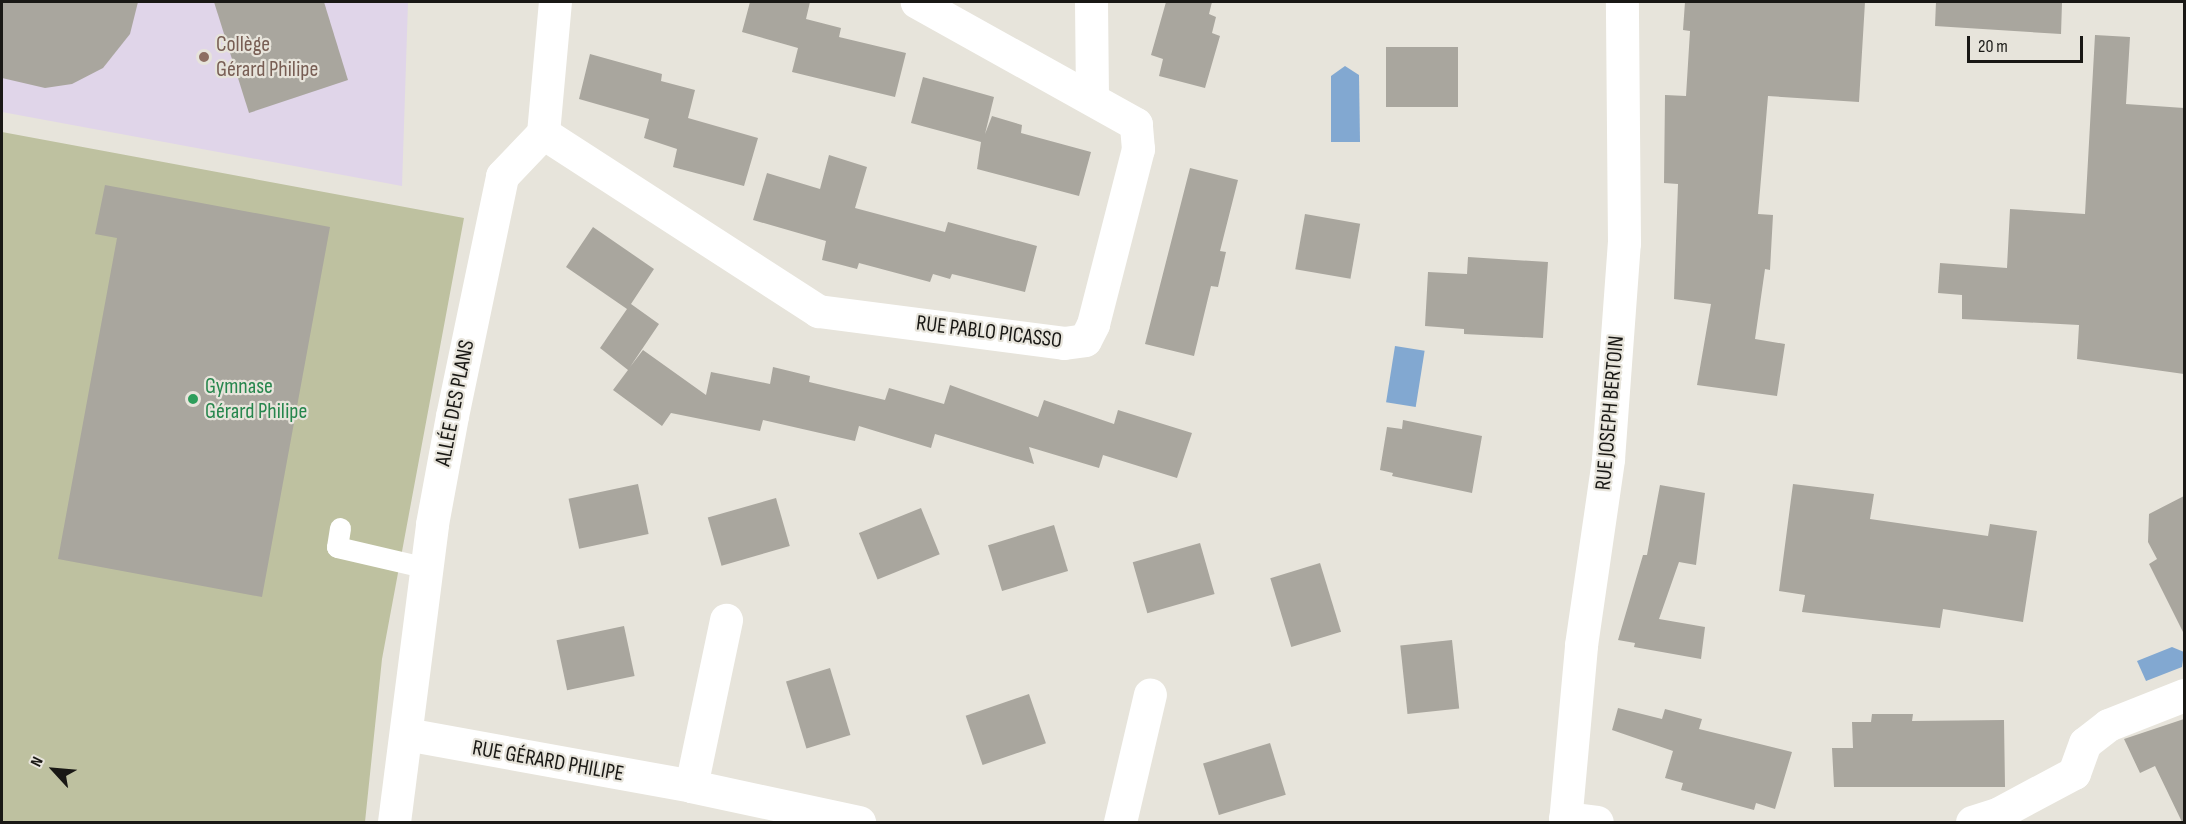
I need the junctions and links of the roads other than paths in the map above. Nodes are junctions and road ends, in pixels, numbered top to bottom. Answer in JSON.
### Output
{"nodes":[{"id":1,"x":555,"y":2,"type":"edge"},
{"id":2,"x":917,"y":2,"type":"edge"},
{"id":3,"x":1091,"y":2,"type":"edge"},
{"id":4,"x":1622,"y":2,"type":"edge"},
{"id":5,"x":1092,"y":96,"type":"junction"},
{"id":6,"x":543,"y":134,"type":"junction"},
{"id":7,"x":340,"y":528,"type":"dead end"},
{"id":8,"x":427,"y":568,"type":"junction"},
{"id":9,"x":726,"y":620,"type":"dead end"},
{"id":10,"x":1150,"y":694,"type":"dead end"},
{"id":11,"x":2184,"y":695,"type":"edge"},
{"id":12,"x":406,"y":734,"type":"junction"},
{"id":13,"x":691,"y":786,"type":"junction"},
{"id":14,"x":1576,"y":821,"type":"edge"},
{"id":15,"x":394,"y":822,"type":"edge"},
{"id":16,"x":859,"y":822,"type":"edge"},
{"id":17,"x":1120,"y":822,"type":"edge"},
{"id":18,"x":1972,"y":822,"type":"edge"}],
"edges":[{"from":1,"to":6,"type":"street"},
{"from":2,"to":5,"type":"street","name":"RUE PABLO PICASSO"},
{"from":3,"to":5,"type":"street"},
{"from":4,"to":14,"type":"street","name":"RUE JOSEPH BERTOIN"},
{"from":5,"to":6,"type":"street","name":"RUE PABLO PICASSO"},
{"from":6,"to":8,"type":"street","name":"ALLÉE DES PLANS"},
{"from":7,"to":8,"type":"lane"},
{"from":8,"to":12,"type":"street","name":"ALLÉE DES PLANS"},
{"from":9,"to":13,"type":"street"},
{"from":10,"to":17,"type":"street"},
{"from":11,"to":18,"type":"street"},
{"from":12,"to":13,"type":"street","name":"RUE GÉRARD PHILIPE"},
{"from":12,"to":15,"type":"street","name":"ALLÉE DES PLANS"},
{"from":13,"to":16,"type":"street","name":"RUE GÉRARD PHILIPE"}]}
